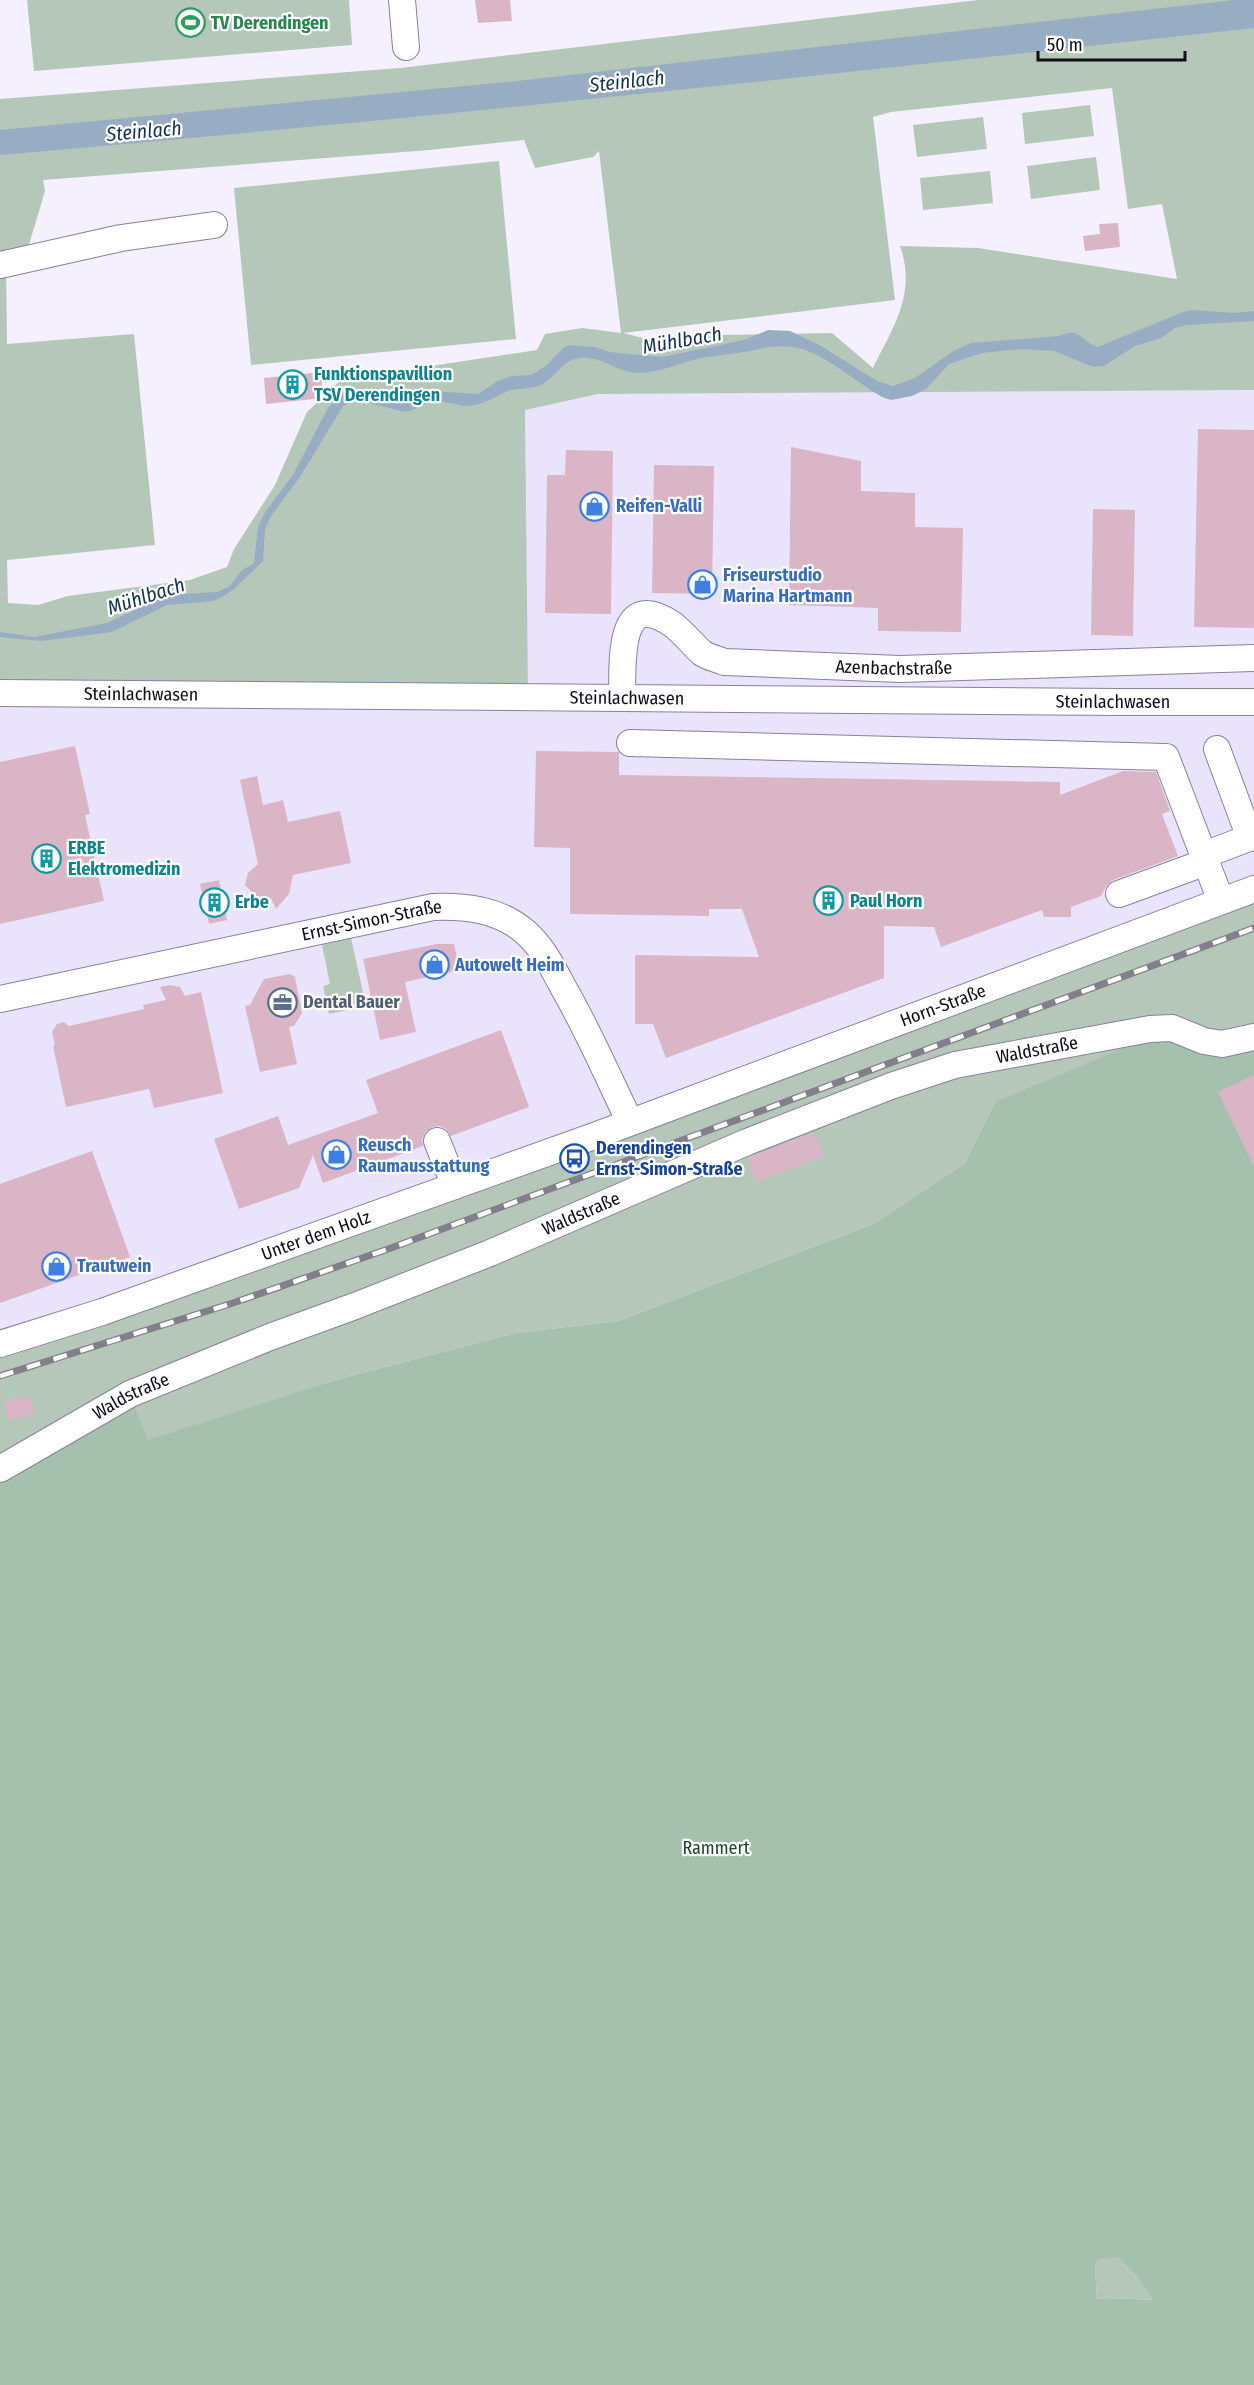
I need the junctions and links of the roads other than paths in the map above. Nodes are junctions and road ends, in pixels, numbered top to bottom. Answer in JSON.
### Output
{"nodes":[{"id":1,"x":402,"y":0,"type":"edge"},
{"id":2,"x":406,"y":47,"type":"dead end"},
{"id":3,"x":214,"y":225,"type":"dead end"},
{"id":4,"x":0,"y":265,"type":"edge"},
{"id":5,"x":1254,"y":658,"type":"edge"},
{"id":6,"x":0,"y":693,"type":"edge"},
{"id":7,"x":622,"y":698,"type":"junction"},
{"id":8,"x":1254,"y":702,"type":"edge"},
{"id":9,"x":630,"y":742,"type":"dead end"},
{"id":10,"x":1217,"y":749,"type":"dead end"},
{"id":11,"x":1252,"y":837,"type":"edge"},
{"id":12,"x":1205,"y":858,"type":"junction"},
{"id":13,"x":1254,"y":889,"type":"edge"},
{"id":14,"x":1119,"y":894,"type":"dead end"},
{"id":15,"x":1221,"y":901,"type":"junction"},
{"id":16,"x":0,"y":999,"type":"edge"},
{"id":17,"x":1254,"y":1037,"type":"edge"},
{"id":18,"x":630,"y":1122,"type":"junction"},
{"id":19,"x":437,"y":1141,"type":"dead end"},
{"id":20,"x":455,"y":1186,"type":"junction"},
{"id":21,"x":0,"y":1344,"type":"edge"},
{"id":22,"x":0,"y":1469,"type":"edge"}],
"edges":[{"from":1,"to":2,"type":"street"},
{"from":3,"to":4,"type":"street"},
{"from":5,"to":7,"type":"street","name":"Azenbachstraße"},
{"from":6,"to":7,"type":"street","name":"Steinlachwasen"},
{"from":7,"to":8,"type":"street","name":"Steinlachwasen"},
{"from":9,"to":12,"type":"street"},
{"from":10,"to":11,"type":"street"},
{"from":11,"to":12,"type":"street"},
{"from":12,"to":14,"type":"street"},
{"from":12,"to":15,"type":"street"},
{"from":13,"to":15,"type":"street","name":"Horn-Straße"},
{"from":15,"to":18,"type":"street","name":"Horn-Straße"},
{"from":16,"to":18,"type":"street","name":"Ernst-Simon-Straße"},
{"from":17,"to":22,"type":"street","name":"Waldstraße"},
{"from":18,"to":20,"type":"street","name":"Unter dem Holz"},
{"from":19,"to":20,"type":"street"},
{"from":20,"to":21,"type":"street","name":"Unter dem Holz"}]}
